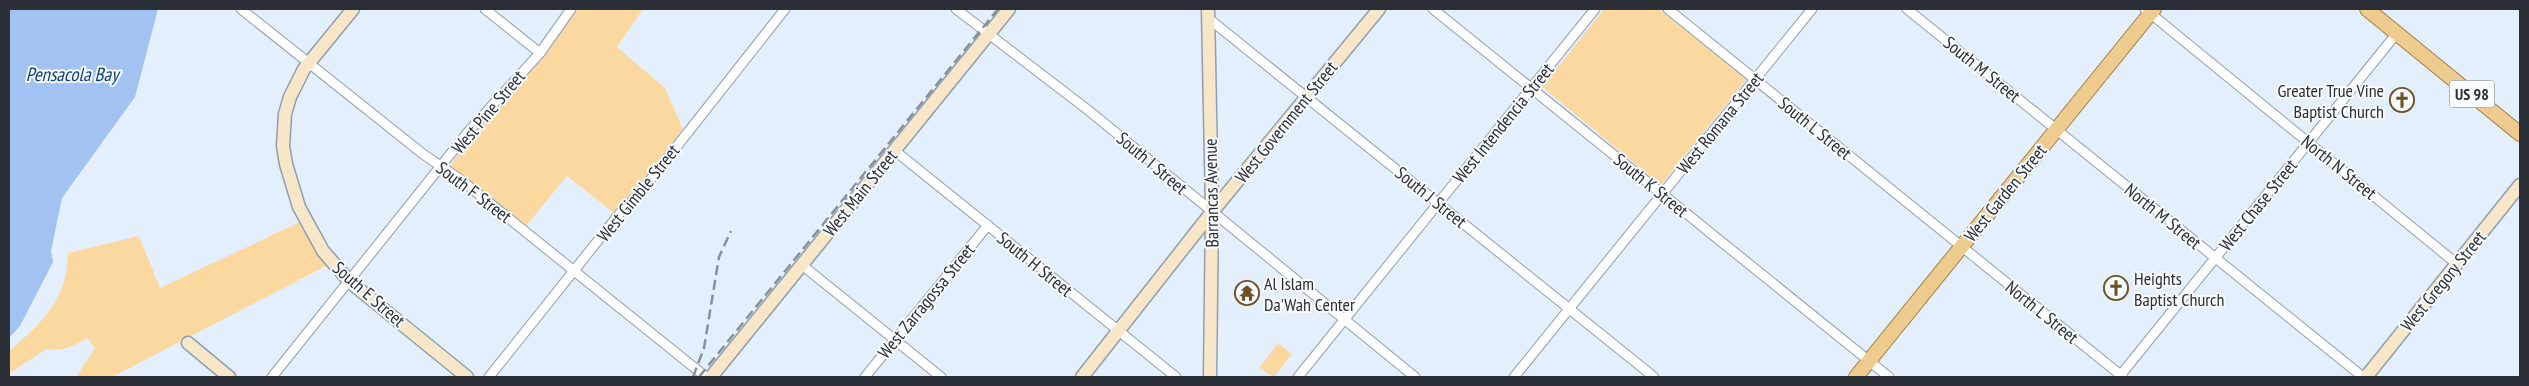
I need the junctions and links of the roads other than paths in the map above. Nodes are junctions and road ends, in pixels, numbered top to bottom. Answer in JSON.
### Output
{"nodes":[{"id":1,"x":241,"y":9,"type":"edge"},
{"id":2,"x":353,"y":9,"type":"edge"},
{"id":3,"x":485,"y":9,"type":"edge"},
{"id":4,"x":571,"y":9,"type":"edge"},
{"id":5,"x":785,"y":9,"type":"edge"},
{"id":6,"x":956,"y":9,"type":"edge"},
{"id":7,"x":1009,"y":9,"type":"edge"},
{"id":8,"x":1379,"y":9,"type":"edge"},
{"id":9,"x":1433,"y":9,"type":"edge"},
{"id":10,"x":1595,"y":9,"type":"edge"},
{"id":11,"x":1668,"y":9,"type":"edge"},
{"id":12,"x":1812,"y":9,"type":"edge"},
{"id":13,"x":1907,"y":9,"type":"edge"},
{"id":14,"x":2150,"y":10,"type":"edge"},
{"id":15,"x":2371,"y":10,"type":"edge"},
{"id":16,"x":1208,"y":13,"type":"edge"},
{"id":17,"x":989,"y":33,"type":"junction"},
{"id":18,"x":2397,"y":33,"type":"junction"},
{"id":19,"x":540,"y":53,"type":"junction"},
{"id":20,"x":309,"y":62,"type":"junction"},
{"id":21,"x":1755,"y":79,"type":"junction"},
{"id":22,"x":1531,"y":88,"type":"junction"},
{"id":23,"x":1308,"y":97,"type":"junction"},
{"id":24,"x":2057,"y":130,"type":"junction"},
{"id":25,"x":2520,"y":134,"type":"edge"},
{"id":26,"x":2309,"y":142,"type":"junction"},
{"id":27,"x":894,"y":150,"type":"junction"},
{"id":28,"x":442,"y":166,"type":"junction"},
{"id":29,"x":2520,"y":185,"type":"edge"},
{"id":30,"x":1663,"y":194,"type":"junction"},
{"id":31,"x":1438,"y":203,"type":"junction"},
{"id":32,"x":1212,"y":212,"type":"junction"},
{"id":33,"x":988,"y":225,"type":"junction"},
{"id":34,"x":1962,"y":247,"type":"junction"},
{"id":35,"x":2215,"y":258,"type":"junction"},
{"id":36,"x":2457,"y":264,"type":"junction"},
{"id":37,"x":802,"y":265,"type":"junction"},
{"id":38,"x":575,"y":271,"type":"junction"},
{"id":39,"x":350,"y":282,"type":"junction"},
{"id":40,"x":1569,"y":309,"type":"junction"},
{"id":41,"x":1344,"y":320,"type":"junction"},
{"id":42,"x":1119,"y":331,"type":"junction"},
{"id":43,"x":895,"y":340,"type":"junction"},
{"id":44,"x":188,"y":343,"type":"dead end"},
{"id":45,"x":1869,"y":361,"type":"junction"},
{"id":46,"x":229,"y":377,"type":"edge"},
{"id":47,"x":272,"y":377,"type":"edge"},
{"id":48,"x":467,"y":377,"type":"edge"},
{"id":49,"x":489,"y":377,"type":"edge"},
{"id":50,"x":706,"y":377,"type":"edge"},
{"id":51,"x":711,"y":377,"type":"edge"},
{"id":52,"x":865,"y":377,"type":"edge"},
{"id":53,"x":941,"y":377,"type":"edge"},
{"id":54,"x":1082,"y":377,"type":"edge"},
{"id":55,"x":1176,"y":377,"type":"edge"},
{"id":56,"x":1210,"y":377,"type":"edge"},
{"id":57,"x":1298,"y":377,"type":"edge"},
{"id":58,"x":1416,"y":377,"type":"edge"},
{"id":59,"x":1514,"y":377,"type":"edge"},
{"id":60,"x":1654,"y":377,"type":"edge"},
{"id":61,"x":1856,"y":377,"type":"edge"},
{"id":62,"x":1889,"y":377,"type":"edge"},
{"id":63,"x":2121,"y":377,"type":"edge"},
{"id":64,"x":2364,"y":377,"type":"edge"}],
"edges":[{"from":1,"to":20,"type":"street","name":"South F Street"},
{"from":2,"to":20,"type":"street","name":"South E Street"},
{"from":3,"to":19,"type":"street"},
{"from":4,"to":19,"type":"street","name":"West Pine Street"},
{"from":5,"to":38,"type":"street","name":"West Gimble Street"},
{"from":6,"to":17,"type":"street","name":"South I Street"},
{"from":7,"to":17,"type":"street","name":"West Main Street"},
{"from":8,"to":23,"type":"street","name":"West Government Street"},
{"from":9,"to":22,"type":"street","name":"South K Street"},
{"from":10,"to":22,"type":"street","name":"West Intendencia Street"},
{"from":11,"to":21,"type":"street","name":"South L Street"},
{"from":12,"to":21,"type":"street","name":"West Romana Street"},
{"from":13,"to":24,"type":"street","name":"South M Street"},
{"from":14,"to":24,"type":"main road","name":"West Garden Street"},
{"from":14,"to":26,"type":"street","name":"North N Street"},
{"from":15,"to":18,"type":"main road","number":"US 98"},
{"from":16,"to":23,"type":"street","name":"South J Street"},
{"from":16,"to":32,"type":"street","name":"Barrancas Avenue"},
{"from":17,"to":27,"type":"street","name":"West Main Street"},
{"from":17,"to":32,"type":"street","name":"South I Street"},
{"from":18,"to":25,"type":"main road","number":"US 98"},
{"from":18,"to":26,"type":"street","name":"West Chase Street"},
{"from":19,"to":28,"type":"street","name":"West Pine Street"},
{"from":20,"to":28,"type":"street","name":"South F Street"},
{"from":20,"to":39,"type":"street","name":"South E Street"},
{"from":21,"to":30,"type":"street","name":"West Romana Street"},
{"from":21,"to":34,"type":"street","name":"South L Street"},
{"from":22,"to":30,"type":"street","name":"South K Street"},
{"from":22,"to":31,"type":"street","name":"West Intendencia Street"},
{"from":23,"to":31,"type":"street","name":"South J Street"},
{"from":23,"to":32,"type":"street","name":"West Government Street"},
{"from":24,"to":34,"type":"main road","name":"West Garden Street"},
{"from":24,"to":35,"type":"street","name":"North M Street"},
{"from":26,"to":35,"type":"street","name":"West Chase Street"},
{"from":26,"to":36,"type":"street","name":"North N Street"},
{"from":27,"to":33,"type":"street","name":"South H Street"},
{"from":27,"to":37,"type":"street","name":"West Main Street"},
{"from":28,"to":38,"type":"street","name":"South F Street"},
{"from":28,"to":39,"type":"street","name":"West Pine Street"},
{"from":29,"to":36,"type":"street","name":"West Gregory Street"},
{"from":30,"to":40,"type":"street","name":"West Romana Street"},
{"from":30,"to":45,"type":"street","name":"South K Street"},
{"from":31,"to":40,"type":"street","name":"South J Street"},
{"from":31,"to":41,"type":"street","name":"West Intendencia Street"},
{"from":32,"to":41,"type":"street","name":"South I Street"},
{"from":32,"to":42,"type":"street","name":"West Government Street"},
{"from":32,"to":56,"type":"street","name":"Barrancas Avenue"},
{"from":33,"to":42,"type":"street","name":"South H Street"},
{"from":33,"to":43,"type":"street","name":"West Zarragossa Street"},
{"from":34,"to":45,"type":"main road","name":"West Garden Street"},
{"from":34,"to":63,"type":"street","name":"North L Street"},
{"from":35,"to":63,"type":"street","name":"West Chase Street"},
{"from":35,"to":64,"type":"street","name":"North M Street"},
{"from":36,"to":64,"type":"street","name":"West Gregory Street"},
{"from":37,"to":43,"type":"street"},
{"from":37,"to":51,"type":"street","name":"West Main Street"},
{"from":38,"to":49,"type":"street","name":"West Gimble Street"},
{"from":38,"to":50,"type":"street","name":"South F Street"},
{"from":39,"to":47,"type":"street","name":"West Pine Street"},
{"from":39,"to":48,"type":"street","name":"South E Street"},
{"from":40,"to":59,"type":"street","name":"West Romana Street"},
{"from":40,"to":60,"type":"street","name":"South J Street"},
{"from":41,"to":57,"type":"street","name":"West Intendencia Street"},
{"from":41,"to":58,"type":"street","name":"South I Street"},
{"from":42,"to":54,"type":"street","name":"West Government Street"},
{"from":42,"to":55,"type":"street","name":"South H Street"},
{"from":43,"to":52,"type":"street","name":"West Zarragossa Street"},
{"from":43,"to":53,"type":"street"},
{"from":44,"to":46,"type":"street"},
{"from":45,"to":61,"type":"main road","name":"West Garden Street"},
{"from":45,"to":62,"type":"street","name":"South K Street"}]}
